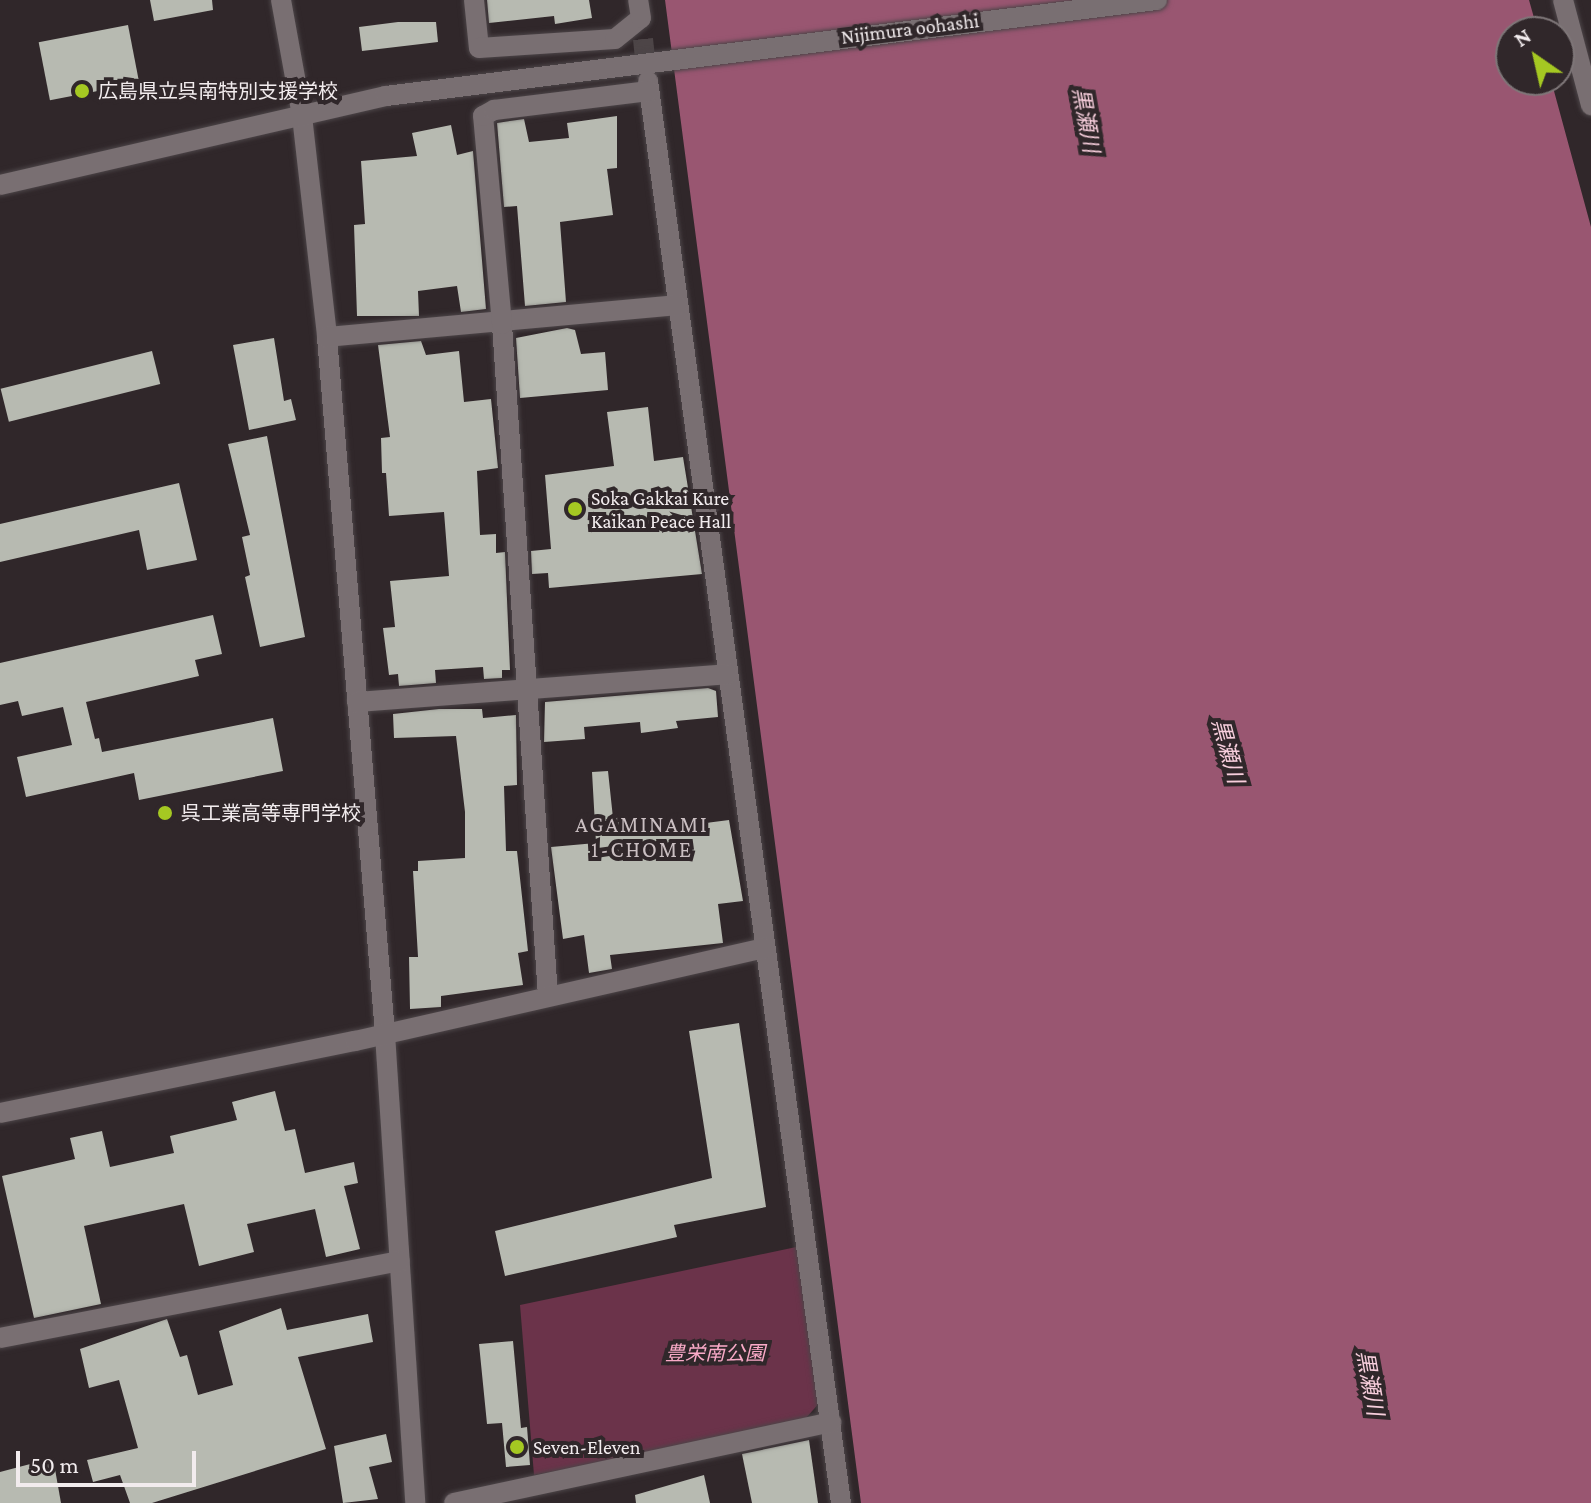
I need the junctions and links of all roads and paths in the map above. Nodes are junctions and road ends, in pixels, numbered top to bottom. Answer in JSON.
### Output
{"nodes":[{"id":1,"x":281,"y":0,"type":"edge"},
{"id":2,"x":474,"y":0,"type":"edge"},
{"id":3,"x":1157,"y":0,"type":"edge"},
{"id":4,"x":1563,"y":0,"type":"edge"},
{"id":5,"x":641,"y":19,"type":"edge"},
{"id":6,"x":1591,"y":105,"type":"edge"},
{"id":7,"x":302,"y":116,"type":"junction"},
{"id":8,"x":0,"y":185,"type":"edge"},
{"id":9,"x":677,"y":305,"type":"junction"},
{"id":10,"x":502,"y":324,"type":"junction"},
{"id":11,"x":327,"y":337,"type":"junction"},
{"id":12,"x":727,"y":674,"type":"junction"},
{"id":13,"x":528,"y":689,"type":"junction"},
{"id":14,"x":357,"y":702,"type":"junction"},
{"id":15,"x":765,"y":948,"type":"junction"},
{"id":16,"x":548,"y":996,"type":"junction"},
{"id":17,"x":385,"y":1034,"type":"junction"},
{"id":18,"x":0,"y":1113,"type":"edge"},
{"id":19,"x":400,"y":1261,"type":"junction"},
{"id":20,"x":0,"y":1338,"type":"edge"},
{"id":21,"x":831,"y":1422,"type":"junction"},
{"id":22,"x":415,"y":1503,"type":"edge"},
{"id":23,"x":454,"y":1503,"type":"edge"},
{"id":24,"x":841,"y":1503,"type":"edge"}],
"edges":[{"from":1,"to":7,"type":"street"},
{"from":2,"to":5,"type":"street"},
{"from":3,"to":7,"type":"street","name":"Nijimura oohashi"},
{"from":4,"to":6,"type":"street"},
{"from":7,"to":8,"type":"street","name":"Nijimura oohashi"},
{"from":7,"to":11,"type":"street"},
{"from":9,"to":10,"type":"street"},
{"from":9,"to":10,"type":"street"},
{"from":9,"to":12,"type":"street"},
{"from":10,"to":11,"type":"street"},
{"from":10,"to":13,"type":"street"},
{"from":11,"to":14,"type":"street"},
{"from":12,"to":13,"type":"street"},
{"from":12,"to":15,"type":"street"},
{"from":13,"to":14,"type":"street"},
{"from":13,"to":16,"type":"street"},
{"from":14,"to":17,"type":"street"},
{"from":15,"to":16,"type":"street"},
{"from":15,"to":21,"type":"street"},
{"from":16,"to":17,"type":"street"},
{"from":17,"to":18,"type":"street"},
{"from":17,"to":19,"type":"street"},
{"from":19,"to":20,"type":"street"},
{"from":19,"to":22,"type":"street"},
{"from":21,"to":23,"type":"street"},
{"from":21,"to":24,"type":"street"}]}
